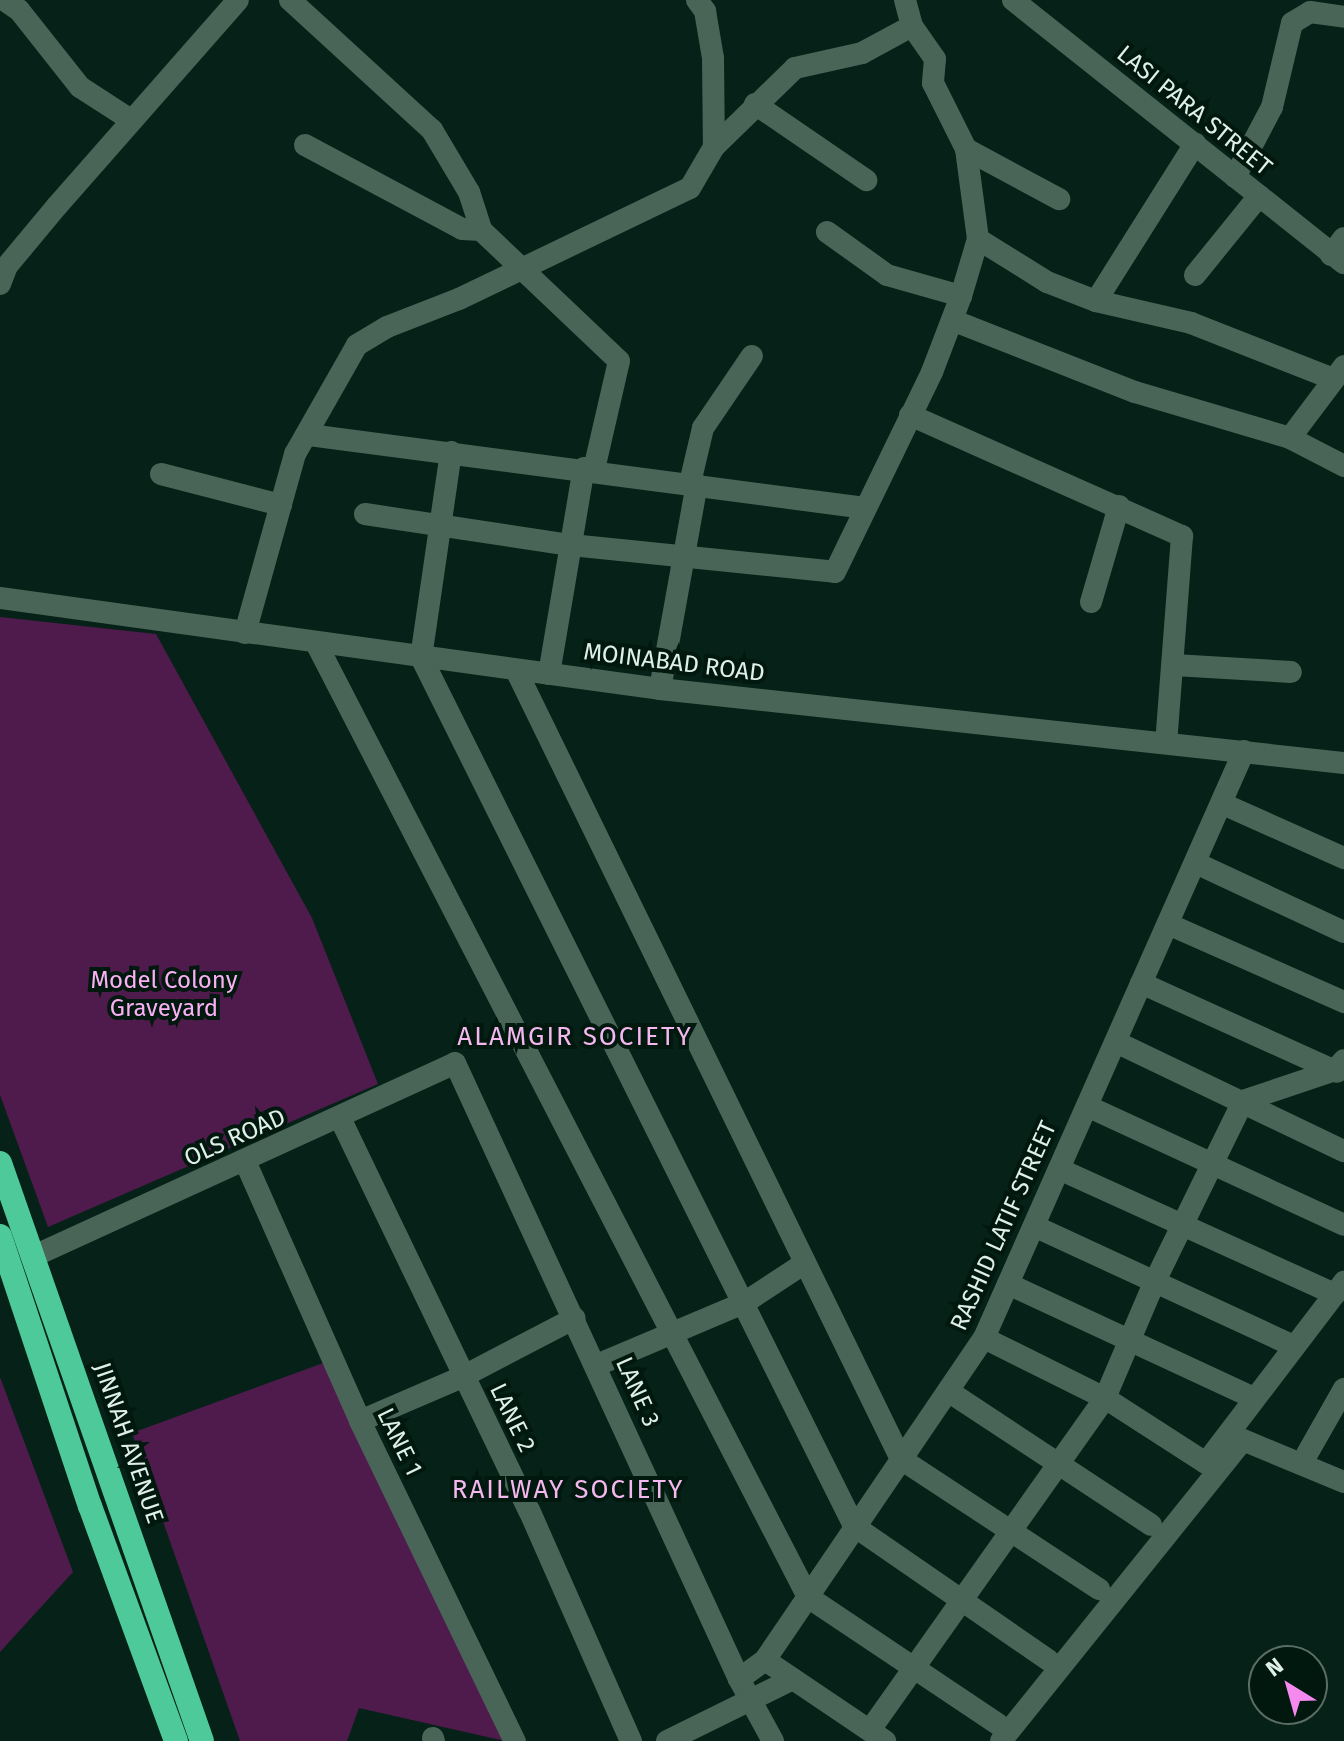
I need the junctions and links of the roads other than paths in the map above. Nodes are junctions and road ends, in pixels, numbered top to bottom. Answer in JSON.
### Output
{"nodes":[{"id":1,"x":4,"y":0,"type":"edge"},
{"id":2,"x":238,"y":0,"type":"edge"},
{"id":3,"x":290,"y":0,"type":"edge"},
{"id":4,"x":697,"y":0,"type":"edge"},
{"id":5,"x":905,"y":0,"type":"edge"},
{"id":6,"x":1016,"y":1,"type":"edge"},
{"id":7,"x":1344,"y":17,"type":"edge"},
{"id":8,"x":912,"y":26,"type":"junction"},
{"id":9,"x":755,"y":104,"type":"junction"},
{"id":10,"x":131,"y":120,"type":"junction"},
{"id":11,"x":1195,"y":144,"type":"junction"},
{"id":12,"x":305,"y":145,"type":"dead end"},
{"id":13,"x":714,"y":147,"type":"junction"},
{"id":14,"x":966,"y":149,"type":"junction"},
{"id":15,"x":1235,"y":177,"type":"junction"},
{"id":16,"x":866,"y":180,"type":"dead end"},
{"id":17,"x":1259,"y":196,"type":"junction"},
{"id":18,"x":1059,"y":199,"type":"dead end"},
{"id":19,"x":481,"y":230,"type":"junction"},
{"id":20,"x":827,"y":232,"type":"dead end"},
{"id":21,"x":978,"y":239,"type":"junction"},
{"id":22,"x":1340,"y":252,"type":"edge"},
{"id":23,"x":524,"y":265,"type":"junction"},
{"id":24,"x":1195,"y":275,"type":"dead end"},
{"id":25,"x":0,"y":284,"type":"edge"},
{"id":26,"x":961,"y":296,"type":"junction"},
{"id":27,"x":1096,"y":301,"type":"junction"},
{"id":28,"x":952,"y":320,"type":"junction"},
{"id":29,"x":752,"y":356,"type":"dead end"},
{"id":30,"x":1338,"y":372,"type":"edge"},
{"id":31,"x":910,"y":415,"type":"junction"},
{"id":32,"x":309,"y":435,"type":"junction"},
{"id":33,"x":1290,"y":438,"type":"junction"},
{"id":34,"x":451,"y":452,"type":"junction"},
{"id":35,"x":1344,"y":466,"type":"edge"},
{"id":36,"x":589,"y":469,"type":"junction"},
{"id":37,"x":161,"y":474,"type":"dead end"},
{"id":38,"x":693,"y":484,"type":"junction"},
{"id":39,"x":281,"y":505,"type":"junction"},
{"id":40,"x":1119,"y":506,"type":"junction"},
{"id":41,"x":865,"y":508,"type":"junction"},
{"id":42,"x":365,"y":514,"type":"dead end"},
{"id":43,"x":440,"y":525,"type":"junction"},
{"id":44,"x":571,"y":545,"type":"junction"},
{"id":45,"x":685,"y":557,"type":"junction"},
{"id":46,"x":0,"y":598,"type":"edge"},
{"id":47,"x":1091,"y":602,"type":"dead end"},
{"id":48,"x":245,"y":633,"type":"junction"},
{"id":49,"x":316,"y":643,"type":"junction"},
{"id":50,"x":421,"y":657,"type":"junction"},
{"id":51,"x":1174,"y":665,"type":"junction"},
{"id":52,"x":516,"y":670,"type":"junction"},
{"id":53,"x":1291,"y":672,"type":"dead end"},
{"id":54,"x":549,"y":674,"type":"junction"},
{"id":55,"x":660,"y":689,"type":"junction"},
{"id":56,"x":1166,"y":742,"type":"junction"},
{"id":57,"x":1244,"y":751,"type":"junction"},
{"id":58,"x":1344,"y":763,"type":"edge"},
{"id":59,"x":1223,"y":804,"type":"junction"},
{"id":60,"x":1344,"y":858,"type":"edge"},
{"id":61,"x":1198,"y":864,"type":"junction"},
{"id":62,"x":1168,"y":924,"type":"junction"},
{"id":63,"x":1344,"y":932,"type":"edge"},
{"id":64,"x":1141,"y":983,"type":"junction"},
{"id":65,"x":1344,"y":1002,"type":"edge"},
{"id":66,"x":1116,"y":1042,"type":"junction"},
{"id":67,"x":455,"y":1063,"type":"joint"},
{"id":68,"x":1341,"y":1069,"type":"edge"},
{"id":69,"x":1243,"y":1101,"type":"junction"},
{"id":70,"x":1087,"y":1106,"type":"junction"},
{"id":71,"x":341,"y":1120,"type":"junction"},
{"id":72,"x":1344,"y":1151,"type":"edge"},
{"id":73,"x":245,"y":1161,"type":"junction"},
{"id":74,"x":1213,"y":1161,"type":"junction"},
{"id":75,"x":0,"y":1163,"type":"edge"},
{"id":76,"x":1059,"y":1169,"type":"junction"},
{"id":77,"x":1183,"y":1223,"type":"junction"},
{"id":78,"x":1344,"y":1225,"type":"edge"},
{"id":79,"x":1034,"y":1226,"type":"junction"},
{"id":80,"x":0,"y":1236,"type":"edge"},
{"id":81,"x":34,"y":1256,"type":"junction"},
{"id":82,"x":805,"y":1263,"type":"junction"},
{"id":83,"x":6,"y":1264,"type":"edge"},
{"id":84,"x":1155,"y":1281,"type":"junction"},
{"id":85,"x":1008,"y":1284,"type":"junction"},
{"id":86,"x":1340,"y":1288,"type":"edge"},
{"id":87,"x":744,"y":1303,"type":"junction"},
{"id":88,"x":575,"y":1318,"type":"junction"},
{"id":89,"x":670,"y":1334,"type":"junction"},
{"id":90,"x":984,"y":1338,"type":"junction"},
{"id":91,"x":1129,"y":1343,"type":"junction"},
{"id":92,"x":1294,"y":1346,"type":"junction"},
{"id":93,"x":597,"y":1365,"type":"junction"},
{"id":94,"x":462,"y":1377,"type":"junction"},
{"id":95,"x":1344,"y":1389,"type":"edge"},
{"id":96,"x":948,"y":1391,"type":"junction"},
{"id":97,"x":1105,"y":1398,"type":"junction"},
{"id":98,"x":1254,"y":1398,"type":"junction"},
{"id":99,"x":360,"y":1421,"type":"junction"},
{"id":100,"x":1238,"y":1427,"type":"junction"},
{"id":101,"x":1307,"y":1454,"type":"junction"},
{"id":102,"x":901,"y":1459,"type":"junction"},
{"id":103,"x":1056,"y":1466,"type":"junction"},
{"id":104,"x":1344,"y":1469,"type":"edge"},
{"id":105,"x":1344,"y":1482,"type":"edge"},
{"id":106,"x":1151,"y":1525,"type":"dead end"},
{"id":107,"x":854,"y":1526,"type":"junction"},
{"id":108,"x":1008,"y":1533,"type":"junction"},
{"id":109,"x":1099,"y":1589,"type":"dead end"},
{"id":110,"x":808,"y":1597,"type":"junction"},
{"id":111,"x":962,"y":1597,"type":"junction"},
{"id":112,"x":765,"y":1660,"type":"junction"},
{"id":113,"x":1048,"y":1660,"type":"dead end"},
{"id":114,"x":914,"y":1667,"type":"junction"},
{"id":115,"x":739,"y":1679,"type":"junction"},
{"id":116,"x":793,"y":1679,"type":"junction"},
{"id":117,"x":754,"y":1701,"type":"junction"},
{"id":118,"x":999,"y":1733,"type":"edge"},
{"id":119,"x":878,"y":1736,"type":"edge"},
{"id":120,"x":171,"y":1739,"type":"edge"},
{"id":121,"x":202,"y":1741,"type":"edge"},
{"id":122,"x":515,"y":1741,"type":"edge"},
{"id":123,"x":631,"y":1741,"type":"edge"},
{"id":124,"x":667,"y":1741,"type":"edge"},
{"id":125,"x":773,"y":1741,"type":"edge"}],
"edges":[{"from":1,"to":10,"type":"street"},
{"from":2,"to":10,"type":"street"},
{"from":3,"to":19,"type":"street"},
{"from":4,"to":13,"type":"street"},
{"from":5,"to":8,"type":"street"},
{"from":6,"to":11,"type":"street","name":"LASI PARA STREET"},
{"from":7,"to":15,"type":"street"},
{"from":8,"to":9,"type":"street"},
{"from":8,"to":14,"type":"street"},
{"from":9,"to":13,"type":"street"},
{"from":9,"to":16,"type":"street"},
{"from":10,"to":25,"type":"street"},
{"from":11,"to":15,"type":"street","name":"LASI PARA STREET"},
{"from":11,"to":27,"type":"street"},
{"from":12,"to":19,"type":"street"},
{"from":13,"to":23,"type":"street"},
{"from":14,"to":18,"type":"street"},
{"from":14,"to":21,"type":"street"},
{"from":15,"to":17,"type":"street","name":"LASI PARA STREET"},
{"from":17,"to":22,"type":"street","name":"LASI PARA STREET"},
{"from":17,"to":24,"type":"street"},
{"from":19,"to":23,"type":"street"},
{"from":20,"to":26,"type":"street"},
{"from":21,"to":26,"type":"street"},
{"from":21,"to":27,"type":"street"},
{"from":23,"to":32,"type":"street"},
{"from":23,"to":36,"type":"street"},
{"from":26,"to":28,"type":"street"},
{"from":27,"to":30,"type":"street"},
{"from":28,"to":31,"type":"street"},
{"from":28,"to":33,"type":"street"},
{"from":29,"to":38,"type":"street"},
{"from":30,"to":33,"type":"street"},
{"from":31,"to":40,"type":"street"},
{"from":31,"to":41,"type":"street"},
{"from":32,"to":34,"type":"street"},
{"from":32,"to":39,"type":"street"},
{"from":33,"to":35,"type":"street"},
{"from":34,"to":36,"type":"street"},
{"from":34,"to":43,"type":"street"},
{"from":36,"to":38,"type":"street"},
{"from":36,"to":44,"type":"street"},
{"from":37,"to":39,"type":"street"},
{"from":38,"to":41,"type":"street"},
{"from":38,"to":45,"type":"street"},
{"from":39,"to":48,"type":"street"},
{"from":40,"to":47,"type":"street"},
{"from":40,"to":51,"type":"street"},
{"from":41,"to":45,"type":"street"},
{"from":42,"to":43,"type":"street"},
{"from":43,"to":44,"type":"street"},
{"from":43,"to":50,"type":"street"},
{"from":44,"to":45,"type":"street"},
{"from":44,"to":54,"type":"street"},
{"from":45,"to":55,"type":"street"},
{"from":46,"to":48,"type":"street","name":"MOINABAD ROAD"},
{"from":48,"to":49,"type":"street","name":"MOINABAD ROAD"},
{"from":49,"to":50,"type":"street","name":"MOINABAD ROAD"},
{"from":49,"to":89,"type":"street"},
{"from":50,"to":52,"type":"street","name":"MOINABAD ROAD"},
{"from":50,"to":87,"type":"street"},
{"from":51,"to":53,"type":"street"},
{"from":51,"to":56,"type":"street"},
{"from":52,"to":54,"type":"street","name":"MOINABAD ROAD"},
{"from":52,"to":82,"type":"street"},
{"from":54,"to":55,"type":"street","name":"MOINABAD ROAD"},
{"from":55,"to":56,"type":"street","name":"MOINABAD ROAD"},
{"from":56,"to":57,"type":"street","name":"MOINABAD ROAD"},
{"from":57,"to":58,"type":"street","name":"MOINABAD ROAD"},
{"from":57,"to":59,"type":"street","name":"RASHID LATIF STREET"},
{"from":59,"to":60,"type":"street"},
{"from":59,"to":61,"type":"street","name":"RASHID LATIF STREET"},
{"from":61,"to":62,"type":"street","name":"RASHID LATIF STREET"},
{"from":61,"to":63,"type":"street"},
{"from":62,"to":64,"type":"street","name":"RASHID LATIF STREET"},
{"from":62,"to":65,"type":"street"},
{"from":64,"to":66,"type":"street","name":"RASHID LATIF STREET"},
{"from":64,"to":68,"type":"street"},
{"from":66,"to":69,"type":"street"},
{"from":66,"to":70,"type":"street","name":"RASHID LATIF STREET"},
{"from":67,"to":71,"type":"street","name":"OLS ROAD"},
{"from":67,"to":88,"type":"street","name":"LANE 3"},
{"from":68,"to":69,"type":"street"},
{"from":69,"to":72,"type":"street"},
{"from":69,"to":74,"type":"street"},
{"from":70,"to":74,"type":"street"},
{"from":70,"to":76,"type":"street","name":"RASHID LATIF STREET"},
{"from":71,"to":73,"type":"street","name":"OLS ROAD"},
{"from":71,"to":94,"type":"street","name":"LANE 2"},
{"from":73,"to":81,"type":"street","name":"OLS ROAD"},
{"from":73,"to":99,"type":"street","name":"LANE 1"},
{"from":74,"to":77,"type":"street"},
{"from":74,"to":78,"type":"street"},
{"from":75,"to":81,"type":"highway","name":"JINNAH AVENUE"},
{"from":76,"to":77,"type":"street"},
{"from":76,"to":79,"type":"street","name":"RASHID LATIF STREET"},
{"from":77,"to":84,"type":"street"},
{"from":77,"to":86,"type":"street"},
{"from":79,"to":84,"type":"street"},
{"from":79,"to":85,"type":"street","name":"RASHID LATIF STREET"},
{"from":80,"to":83,"type":"highway"},
{"from":81,"to":121,"type":"highway","name":"JINNAH AVENUE"},
{"from":82,"to":87,"type":"street"},
{"from":82,"to":102,"type":"street"},
{"from":83,"to":120,"type":"highway"},
{"from":84,"to":91,"type":"street"},
{"from":84,"to":92,"type":"street"},
{"from":85,"to":90,"type":"street","name":"RASHID LATIF STREET"},
{"from":85,"to":91,"type":"street"},
{"from":86,"to":92,"type":"street"},
{"from":87,"to":89,"type":"street"},
{"from":87,"to":107,"type":"street"},
{"from":88,"to":93,"type":"street","name":"LANE 3"},
{"from":88,"to":94,"type":"street"},
{"from":89,"to":93,"type":"street"},
{"from":89,"to":110,"type":"street"},
{"from":90,"to":96,"type":"street","name":"RASHID LATIF STREET"},
{"from":90,"to":97,"type":"street"},
{"from":91,"to":97,"type":"street"},
{"from":91,"to":98,"type":"street"},
{"from":92,"to":98,"type":"street"},
{"from":93,"to":115,"type":"street","name":"LANE 3"},
{"from":94,"to":99,"type":"street"},
{"from":94,"to":123,"type":"street","name":"LANE 2"},
{"from":95,"to":101,"type":"street"},
{"from":96,"to":102,"type":"street","name":"RASHID LATIF STREET"},
{"from":96,"to":103,"type":"street"},
{"from":97,"to":100,"type":"street"},
{"from":97,"to":103,"type":"street"},
{"from":98,"to":100,"type":"street"},
{"from":99,"to":122,"type":"street","name":"LANE 1"},
{"from":100,"to":101,"type":"street"},
{"from":101,"to":104,"type":"street"},
{"from":102,"to":107,"type":"street","name":"RASHID LATIF STREET"},
{"from":102,"to":108,"type":"street"},
{"from":103,"to":106,"type":"street"},
{"from":103,"to":108,"type":"street"},
{"from":105,"to":118,"type":"street"},
{"from":107,"to":110,"type":"street","name":"RASHID LATIF STREET"},
{"from":107,"to":111,"type":"street"},
{"from":108,"to":109,"type":"street"},
{"from":108,"to":111,"type":"street"},
{"from":110,"to":112,"type":"street","name":"RASHID LATIF STREET"},
{"from":110,"to":114,"type":"street"},
{"from":111,"to":113,"type":"street"},
{"from":111,"to":114,"type":"street"},
{"from":112,"to":115,"type":"street","name":"RASHID LATIF STREET"},
{"from":112,"to":116,"type":"street"},
{"from":114,"to":118,"type":"street"},
{"from":114,"to":119,"type":"street"},
{"from":115,"to":117,"type":"street","name":"LANE 3"},
{"from":116,"to":117,"type":"street"},
{"from":116,"to":119,"type":"street"},
{"from":117,"to":124,"type":"street"},
{"from":117,"to":125,"type":"street","name":"LANE 3"}]}
